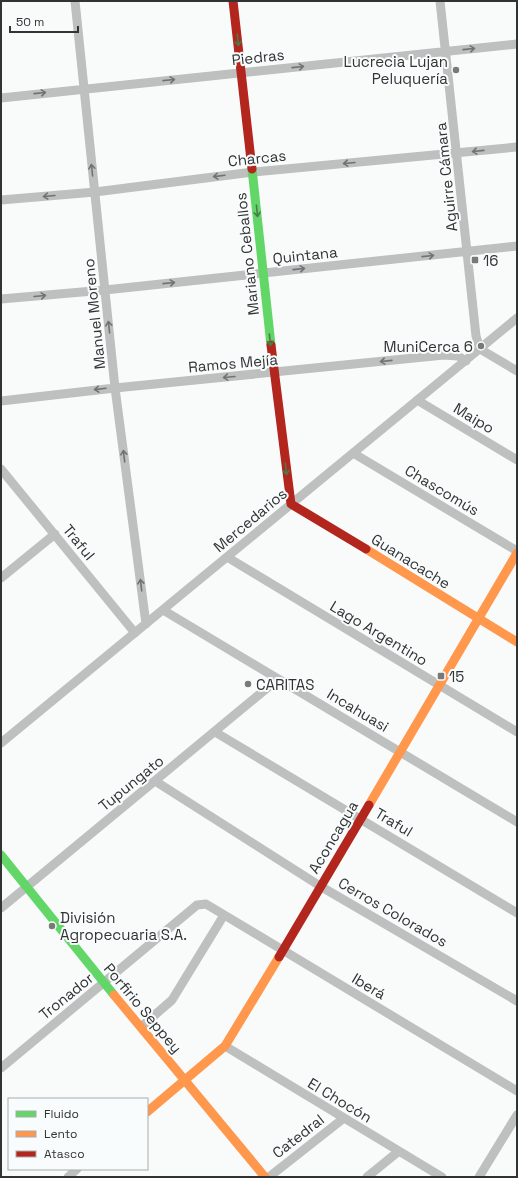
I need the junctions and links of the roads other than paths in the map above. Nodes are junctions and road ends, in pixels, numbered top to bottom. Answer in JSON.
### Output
{"nodes":[{"id":1,"x":74,"y":1,"type":"edge"},
{"id":2,"x":233,"y":1,"type":"edge"},
{"id":3,"x":440,"y":1,"type":"edge"},
{"id":4,"x":517,"y":44,"type":"edge"},
{"id":5,"x":446,"y":51,"type":"junction"},
{"id":6,"x":242,"y":73,"type":"junction"},
{"id":7,"x":84,"y":88,"type":"junction"},
{"id":8,"x":1,"y":98,"type":"edge"},
{"id":9,"x":517,"y":147,"type":"edge"},
{"id":10,"x":457,"y":153,"type":"junction"},
{"id":11,"x":253,"y":172,"type":"junction"},
{"id":12,"x":95,"y":192,"type":"junction"},
{"id":13,"x":1,"y":200,"type":"edge"},
{"id":14,"x":517,"y":246,"type":"edge"},
{"id":15,"x":468,"y":251,"type":"junction"},
{"id":16,"x":263,"y":273,"type":"junction"},
{"id":17,"x":105,"y":290,"type":"junction"},
{"id":18,"x":1,"y":299,"type":"edge"},
{"id":19,"x":517,"y":318,"type":"edge"},
{"id":20,"x":480,"y":349,"type":"junction"},
{"id":21,"x":466,"y":361,"type":"junction"},
{"id":22,"x":517,"y":371,"type":"edge"},
{"id":23,"x":274,"y":373,"type":"junction"},
{"id":24,"x":115,"y":388,"type":"junction"},
{"id":25,"x":11,"y":400,"type":"junction"},
{"id":26,"x":418,"y":400,"type":"junction"},
{"id":27,"x":1,"y":401,"type":"edge"},
{"id":28,"x":1,"y":409,"type":"edge"},
{"id":29,"x":353,"y":453,"type":"junction"},
{"id":30,"x":517,"y":460,"type":"edge"},
{"id":31,"x":1,"y":469,"type":"edge"},
{"id":32,"x":291,"y":504,"type":"junction"},
{"id":33,"x":55,"y":534,"type":"junction"},
{"id":34,"x":517,"y":552,"type":"edge"},
{"id":35,"x":227,"y":557,"type":"junction"},
{"id":36,"x":1,"y":578,"type":"edge"},
{"id":37,"x":163,"y":610,"type":"junction"},
{"id":38,"x":479,"y":619,"type":"junction"},
{"id":39,"x":146,"y":624,"type":"junction"},
{"id":40,"x":135,"y":633,"type":"junction"},
{"id":41,"x":517,"y":642,"type":"edge"},
{"id":42,"x":278,"y":679,"type":"junction"},
{"id":43,"x":439,"y":686,"type":"junction"},
{"id":44,"x":215,"y":732,"type":"junction"},
{"id":45,"x":517,"y":732,"type":"edge"},
{"id":46,"x":1,"y":743,"type":"edge"},
{"id":47,"x":400,"y":752,"type":"junction"},
{"id":48,"x":155,"y":781,"type":"junction"},
{"id":49,"x":360,"y":819,"type":"junction"},
{"id":50,"x":517,"y":822,"type":"edge"},
{"id":51,"x":1,"y":855,"type":"edge"},
{"id":52,"x":320,"y":886,"type":"junction"},
{"id":53,"x":27,"y":887,"type":"junction"},
{"id":54,"x":206,"y":904,"type":"joint"},
{"id":55,"x":1,"y":908,"type":"edge"},
{"id":56,"x":517,"y":913,"type":"edge"},
{"id":57,"x":224,"y":915,"type":"junction"},
{"id":58,"x":283,"y":950,"type":"junction"},
{"id":59,"x":104,"y":984,"type":"junction"},
{"id":60,"x":517,"y":1001,"type":"edge"},
{"id":61,"x":141,"y":1027,"type":"junction"},
{"id":62,"x":225,"y":1046,"type":"junction"},
{"id":63,"x":1,"y":1068,"type":"edge"},
{"id":64,"x":185,"y":1081,"type":"junction"},
{"id":65,"x":517,"y":1091,"type":"edge"},
{"id":66,"x":148,"y":1111,"type":"edge"},
{"id":67,"x":517,"y":1115,"type":"edge"},
{"id":68,"x":344,"y":1118,"type":"junction"},
{"id":69,"x":399,"y":1151,"type":"junction"},
{"id":70,"x":76,"y":1170,"type":"edge"},
{"id":71,"x":68,"y":1177,"type":"edge"},
{"id":72,"x":265,"y":1177,"type":"edge"},
{"id":73,"x":269,"y":1177,"type":"edge"},
{"id":74,"x":367,"y":1177,"type":"edge"},
{"id":75,"x":442,"y":1177,"type":"edge"},
{"id":76,"x":479,"y":1177,"type":"edge"}],
"edges":[{"from":1,"to":7,"type":"street","name":"Manuel Moreno"},
{"from":2,"to":6,"type":"street","name":"Mariano Ceballos","one_way":true},
{"from":3,"to":5,"type":"street","name":"Aguirre Cámara"},
{"from":5,"to":4,"type":"street","name":"Piedras","one_way":true},
{"from":6,"to":5,"type":"street","name":"Piedras","one_way":true},
{"from":5,"to":10,"type":"street","name":"Aguirre Cámara"},
{"from":7,"to":6,"type":"street","name":"Piedras","one_way":true},
{"from":6,"to":11,"type":"street","name":"Mariano Ceballos"},
{"from":8,"to":7,"type":"street","name":"Piedras","one_way":true},
{"from":12,"to":7,"type":"street","name":"Manuel Moreno","one_way":true},
{"from":9,"to":10,"type":"street","name":"Charcas","one_way":true},
{"from":10,"to":11,"type":"street","name":"Charcas","one_way":true},
{"from":10,"to":15,"type":"street","name":"Aguirre Cámara"},
{"from":11,"to":12,"type":"street","name":"Charcas","one_way":true},
{"from":11,"to":16,"type":"street","name":"Mariano Ceballos","one_way":true},
{"from":12,"to":13,"type":"street","name":"Charcas","one_way":true},
{"from":12,"to":17,"type":"street","name":"Manuel Moreno"},
{"from":14,"to":15,"type":"street","name":"Quintana"},
{"from":16,"to":15,"type":"street","name":"Quintana","one_way":true},
{"from":15,"to":20,"type":"street","name":"Aguirre Cámara"},
{"from":17,"to":16,"type":"street","name":"Quintana","one_way":true},
{"from":16,"to":23,"type":"street","name":"Mariano Ceballos","one_way":true},
{"from":18,"to":17,"type":"street","name":"Quintana","one_way":true},
{"from":24,"to":17,"type":"street","name":"Manuel Moreno","one_way":true},
{"from":19,"to":20,"type":"street","name":"Mercedarios"},
{"from":20,"to":21,"type":"street","name":"Mercedarios"},
{"from":20,"to":22,"type":"street"},
{"from":21,"to":23,"type":"street","name":"Ramos Mejía","one_way":true},
{"from":21,"to":26,"type":"street","name":"Mercedarios"},
{"from":23,"to":24,"type":"street","name":"Ramos Mejía","one_way":true},
{"from":23,"to":32,"type":"street","name":"Mariano Ceballos","one_way":true},
{"from":24,"to":25,"type":"street","name":"Ramos Mejía","one_way":true},
{"from":39,"to":24,"type":"street","name":"Manuel Moreno","one_way":true},
{"from":25,"to":27,"type":"street","name":"Ramos Mejía"},
{"from":25,"to":28,"type":"street"},
{"from":26,"to":29,"type":"street","name":"Mercedarios"},
{"from":26,"to":30,"type":"street","name":"Maipo"},
{"from":29,"to":32,"type":"street","name":"Mercedarios"},
{"from":29,"to":34,"type":"street","name":"Chascomús"},
{"from":31,"to":33,"type":"street","name":"Traful"},
{"from":32,"to":35,"type":"street","name":"Mercedarios"},
{"from":32,"to":38,"type":"street","name":"Guanacache"},
{"from":33,"to":36,"type":"street"},
{"from":33,"to":40,"type":"street","name":"Traful"},
{"from":34,"to":38,"type":"street","name":"Aconcagua"},
{"from":35,"to":37,"type":"street","name":"Mercedarios"},
{"from":35,"to":43,"type":"street","name":"Lago Argentino"},
{"from":37,"to":39,"type":"street","name":"Mercedarios"},
{"from":37,"to":42,"type":"street","name":"Incahuasi"},
{"from":38,"to":41,"type":"street","name":"Guanacache"},
{"from":38,"to":43,"type":"street","name":"Aconcagua"},
{"from":39,"to":40,"type":"street","name":"Mercedarios"},
{"from":40,"to":46,"type":"street","name":"Mercedarios"},
{"from":42,"to":44,"type":"street","name":"Tupungato"},
{"from":42,"to":47,"type":"street","name":"Incahuasi"},
{"from":43,"to":45,"type":"street","name":"Lago Argentino"},
{"from":43,"to":47,"type":"street","name":"Aconcagua"},
{"from":44,"to":48,"type":"street","name":"Tupungato"},
{"from":44,"to":49,"type":"street","name":"Traful"},
{"from":47,"to":49,"type":"street","name":"Aconcagua"},
{"from":47,"to":50,"type":"street","name":"Incahuasi"},
{"from":48,"to":52,"type":"street","name":"Cerros Colorados"},
{"from":48,"to":53,"type":"street","name":"Tupungato"},
{"from":49,"to":52,"type":"street","name":"Aconcagua"},
{"from":49,"to":56,"type":"street","name":"Traful"},
{"from":51,"to":53,"type":"street","name":"Porfirio Seppey"},
{"from":52,"to":58,"type":"street","name":"Aconcagua"},
{"from":52,"to":60,"type":"street","name":"Cerros Colorados"},
{"from":53,"to":55,"type":"street","name":"Tupungato"},
{"from":53,"to":59,"type":"street","name":"Porfirio Seppey"},
{"from":54,"to":57,"type":"street","name":"Iberá"},
{"from":54,"to":59,"type":"street","name":"Tronador"},
{"from":57,"to":58,"type":"street","name":"Iberá"},
{"from":57,"to":61,"type":"street"},
{"from":58,"to":62,"type":"street","name":"Aconcagua"},
{"from":58,"to":65,"type":"street","name":"Iberá"},
{"from":59,"to":61,"type":"street","name":"Porfirio Seppey"},
{"from":59,"to":63,"type":"street","name":"Tronador"},
{"from":61,"to":64,"type":"street","name":"Porfirio Seppey"},
{"from":62,"to":64,"type":"street","name":"Aconcagua"},
{"from":62,"to":68,"type":"street","name":"El Chocón"},
{"from":64,"to":66,"type":"street","name":"Aconcagua"},
{"from":64,"to":72,"type":"street","name":"Porfirio Seppey"},
{"from":67,"to":76,"type":"street"},
{"from":68,"to":69,"type":"street","name":"El Chocón"},
{"from":68,"to":73,"type":"street","name":"Catedral"},
{"from":69,"to":74,"type":"street"},
{"from":69,"to":75,"type":"street","name":"El Chocón"},
{"from":70,"to":71,"type":"street"}]}
